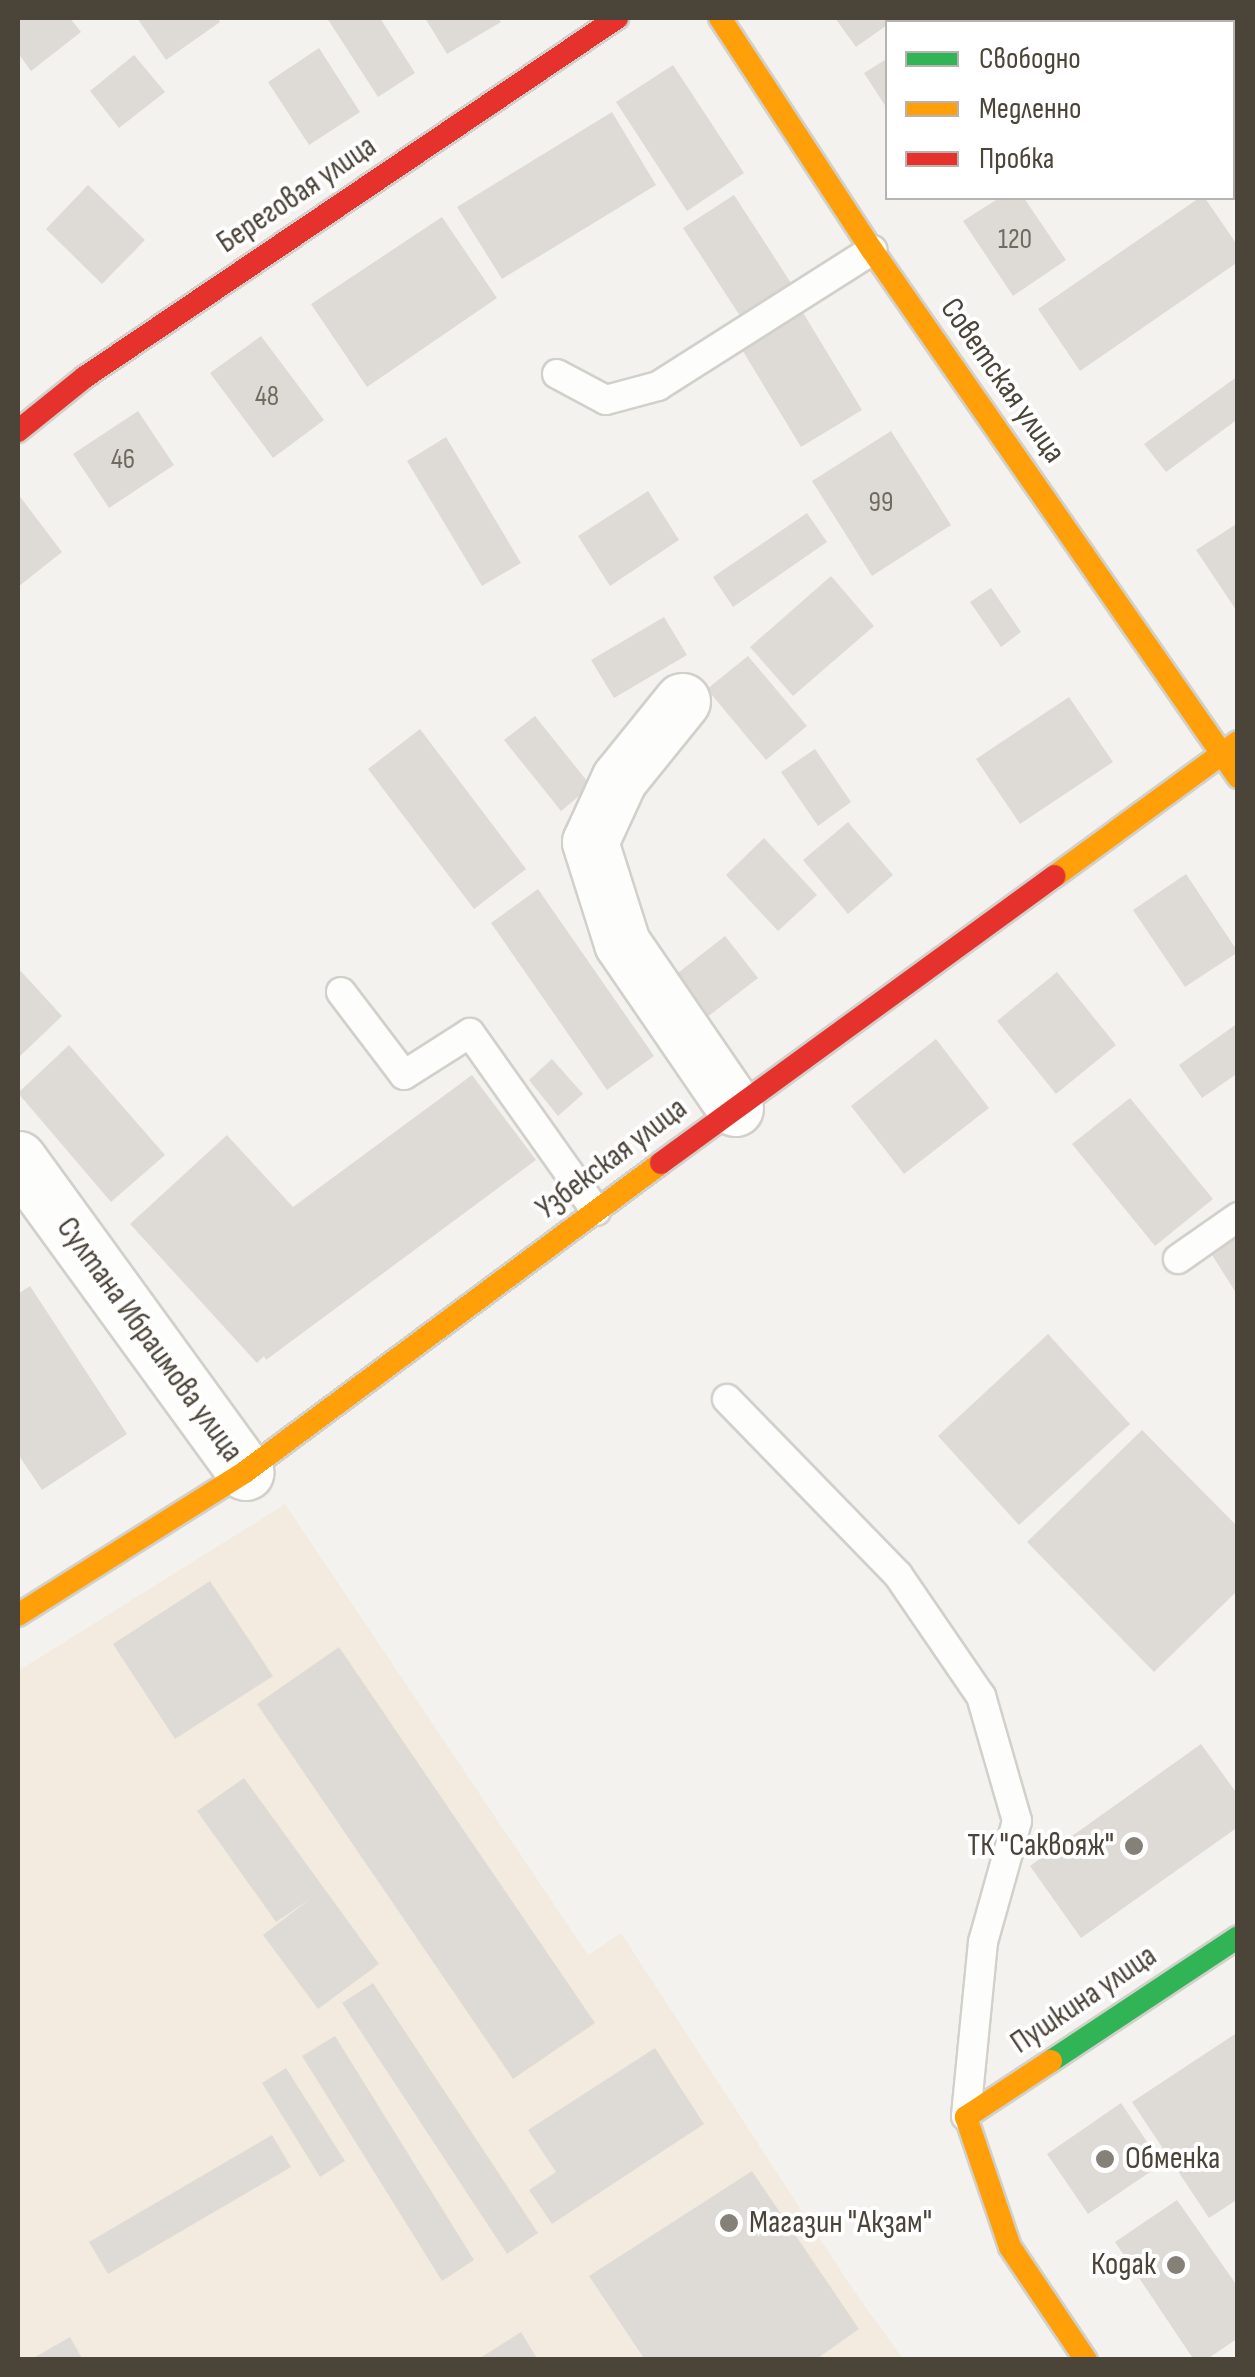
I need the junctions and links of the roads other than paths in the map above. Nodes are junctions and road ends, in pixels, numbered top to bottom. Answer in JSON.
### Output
{"nodes":[{"id":1,"x":617,"y":18,"type":"edge"},
{"id":2,"x":720,"y":18,"type":"edge"},
{"id":3,"x":872,"y":250,"type":"junction"},
{"id":4,"x":557,"y":374,"type":"dead end"},
{"id":5,"x":18,"y":431,"type":"edge"},
{"id":6,"x":682,"y":701,"type":"dead end"},
{"id":7,"x":1229,"y":747,"type":"edge"},
{"id":8,"x":1238,"y":777,"type":"edge"},
{"id":9,"x":342,"y":992,"type":"dead end"},
{"id":10,"x":735,"y":1108,"type":"junction"},
{"id":11,"x":18,"y":1159,"type":"edge"},
{"id":12,"x":596,"y":1211,"type":"junction"},
{"id":13,"x":1238,"y":1217,"type":"edge"},
{"id":14,"x":1178,"y":1259,"type":"dead end"},
{"id":15,"x":727,"y":1400,"type":"dead end"},
{"id":16,"x":245,"y":1472,"type":"junction"},
{"id":17,"x":18,"y":1615,"type":"edge"},
{"id":18,"x":1238,"y":1937,"type":"edge"},
{"id":19,"x":966,"y":2117,"type":"junction"},
{"id":20,"x":1086,"y":2360,"type":"edge"}],
"edges":[{"from":1,"to":5,"type":"street","name":"Береговая улица"},
{"from":2,"to":3,"type":"street","name":"Советская улица"},
{"from":3,"to":4,"type":"lane"},
{"from":3,"to":7,"type":"street","name":"Советская улица"},
{"from":6,"to":10,"type":"street"},
{"from":7,"to":8,"type":"street","name":"Советская улица"},
{"from":7,"to":10,"type":"street","name":"Узбекская улица"},
{"from":9,"to":12,"type":"lane"},
{"from":10,"to":12,"type":"street","name":"Узбекская улица"},
{"from":11,"to":16,"type":"street","name":"Султана Ибраимова улица"},
{"from":12,"to":16,"type":"street","name":"Узбекская улица"},
{"from":13,"to":14,"type":"lane"},
{"from":15,"to":19,"type":"lane"},
{"from":16,"to":17,"type":"street","name":"Узбекская улица"},
{"from":18,"to":19,"type":"street","name":"Пушкина улица"},
{"from":19,"to":20,"type":"street"}]}
